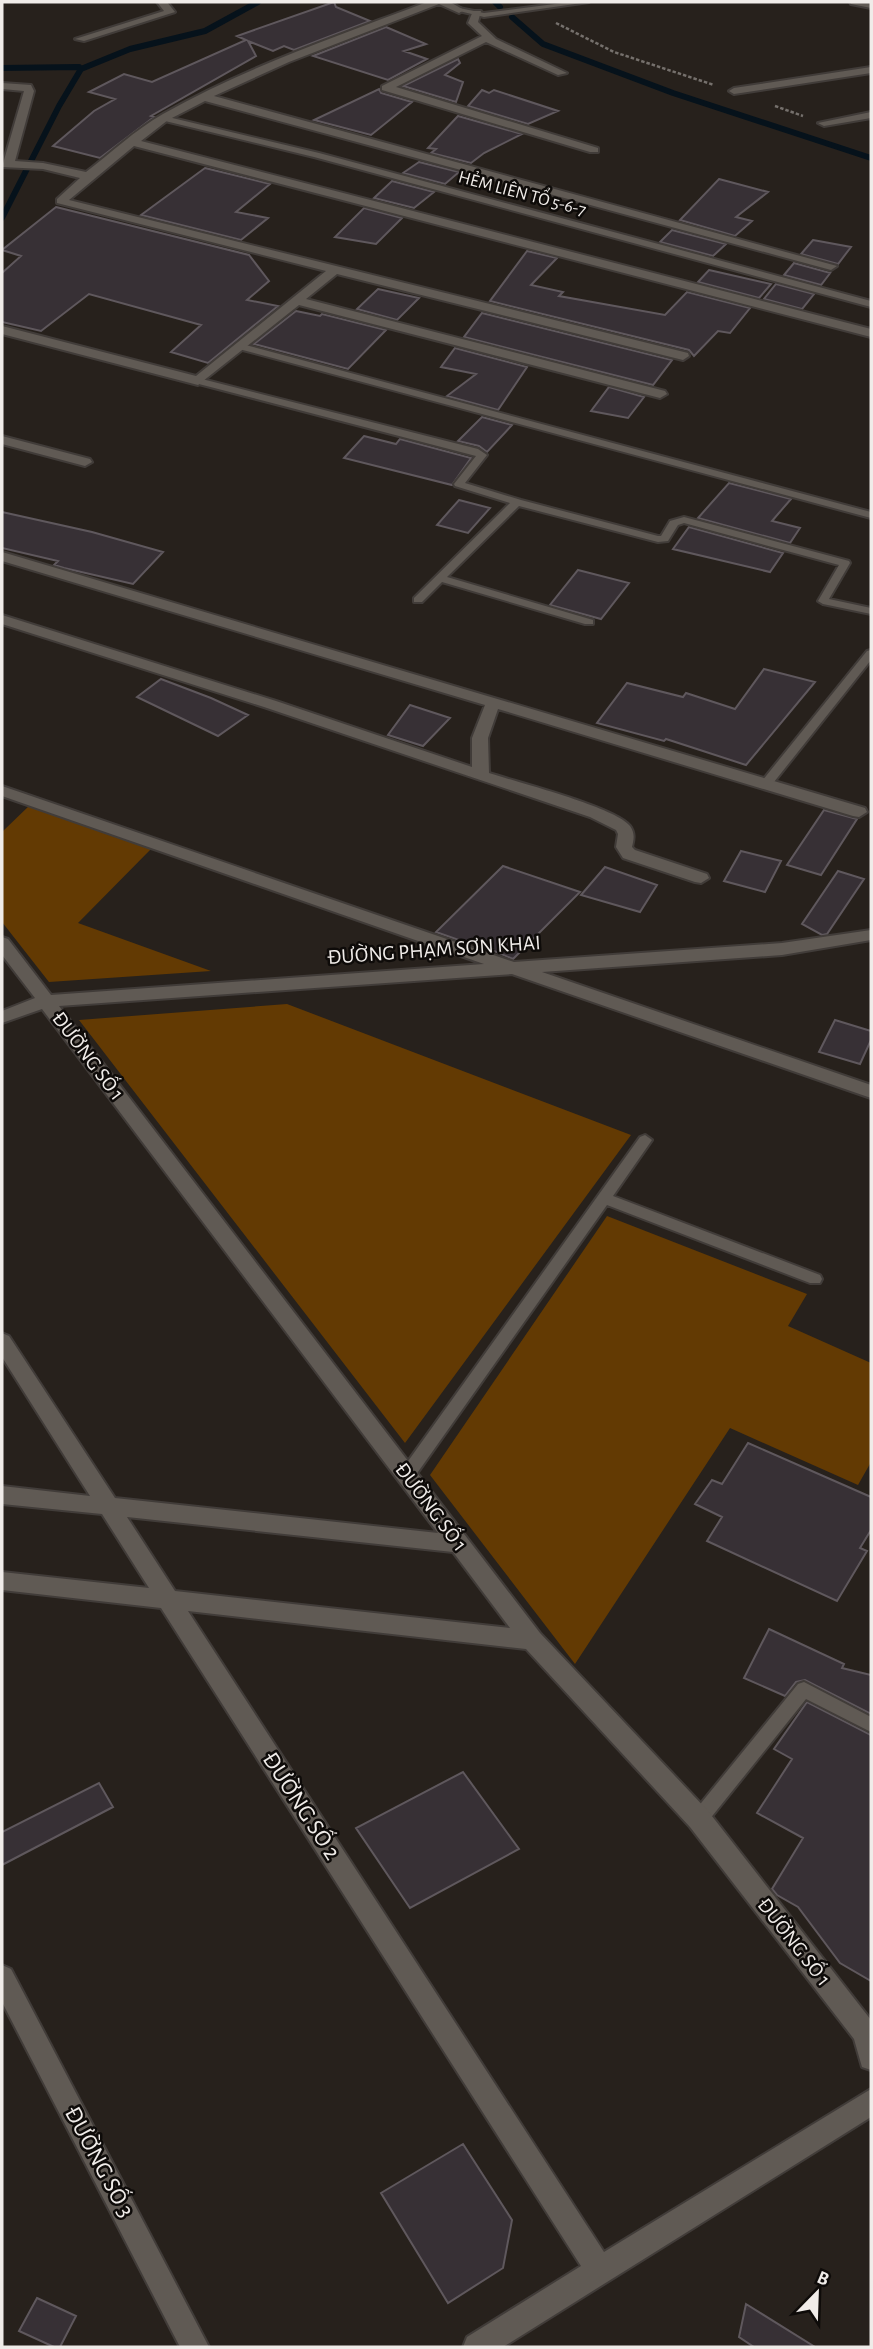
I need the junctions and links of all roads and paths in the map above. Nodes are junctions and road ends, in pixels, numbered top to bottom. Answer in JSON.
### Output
{"nodes":[{"id":1,"x":162,"y":2,"type":"edge"},
{"id":2,"x":436,"y":2,"type":"edge"},
{"id":3,"x":442,"y":2,"type":"edge"},
{"id":4,"x":585,"y":2,"type":"edge"},
{"id":5,"x":855,"y":2,"type":"edge"},
{"id":6,"x":871,"y":5,"type":"edge"},
{"id":7,"x":459,"y":10,"type":"joint"},
{"id":8,"x":477,"y":13,"type":"junction"},
{"id":9,"x":554,"y":22,"type":"dead end"},
{"id":10,"x":491,"y":38,"type":"junction"},
{"id":11,"x":80,"y":39,"type":"dead end"},
{"id":12,"x":871,"y":70,"type":"edge"},
{"id":13,"x":562,"y":73,"type":"dead end"},
{"id":14,"x":2,"y":86,"type":"edge"},
{"id":15,"x":734,"y":92,"type":"junction"},
{"id":16,"x":204,"y":97,"type":"junction"},
{"id":17,"x":871,"y":115,"type":"edge"},
{"id":18,"x":164,"y":118,"type":"junction"},
{"id":19,"x":824,"y":123,"type":"joint"},
{"id":20,"x":19,"y":124,"type":"junction"},
{"id":21,"x":2,"y":125,"type":"edge"},
{"id":22,"x":134,"y":143,"type":"junction"},
{"id":23,"x":594,"y":150,"type":"dead end"},
{"id":24,"x":7,"y":164,"type":"edge"},
{"id":25,"x":88,"y":176,"type":"junction"},
{"id":26,"x":831,"y":266,"type":"dead end"},
{"id":27,"x":334,"y":270,"type":"junction"},
{"id":28,"x":298,"y":301,"type":"junction"},
{"id":29,"x":871,"y":304,"type":"edge"},
{"id":30,"x":2,"y":330,"type":"edge"},
{"id":31,"x":871,"y":333,"type":"edge"},
{"id":32,"x":242,"y":347,"type":"junction"},
{"id":33,"x":683,"y":356,"type":"dead end"},
{"id":34,"x":198,"y":381,"type":"junction"},
{"id":35,"x":660,"y":394,"type":"dead end"},
{"id":36,"x":2,"y":440,"type":"edge"},
{"id":37,"x":85,"y":462,"type":"dead end"},
{"id":38,"x":517,"y":502,"type":"junction"},
{"id":39,"x":871,"y":515,"type":"edge"},
{"id":40,"x":2,"y":556,"type":"edge"},
{"id":41,"x":440,"y":578,"type":"junction"},
{"id":42,"x":418,"y":600,"type":"dead end"},
{"id":43,"x":871,"y":611,"type":"edge"},
{"id":44,"x":2,"y":620,"type":"edge"},
{"id":45,"x":589,"y":622,"type":"dead end"},
{"id":46,"x":871,"y":653,"type":"edge"},
{"id":47,"x":494,"y":703,"type":"junction"},
{"id":48,"x":481,"y":776,"type":"junction"},
{"id":49,"x":766,"y":784,"type":"junction"},
{"id":50,"x":2,"y":791,"type":"edge"},
{"id":51,"x":859,"y":812,"type":"dead end"},
{"id":52,"x":701,"y":878,"type":"dead end"},
{"id":53,"x":871,"y":935,"type":"edge"},
{"id":54,"x":2,"y":943,"type":"edge"},
{"id":55,"x":512,"y":968,"type":"junction"},
{"id":56,"x":46,"y":1001,"type":"junction"},
{"id":57,"x":2,"y":1017,"type":"edge"},
{"id":58,"x":871,"y":1092,"type":"edge"},
{"id":59,"x":645,"y":1140,"type":"dead end"},
{"id":60,"x":604,"y":1198,"type":"junction"},
{"id":61,"x":814,"y":1279,"type":"dead end"},
{"id":62,"x":2,"y":1341,"type":"edge"},
{"id":63,"x":407,"y":1475,"type":"junction"},
{"id":64,"x":2,"y":1495,"type":"edge"},
{"id":65,"x":108,"y":1506,"type":"junction"},
{"id":66,"x":459,"y":1544,"type":"junction"},
{"id":67,"x":2,"y":1581,"type":"edge"},
{"id":68,"x":168,"y":1599,"type":"junction"},
{"id":69,"x":532,"y":1640,"type":"junction"},
{"id":70,"x":871,"y":1725,"type":"edge"},
{"id":71,"x":699,"y":1819,"type":"junction"},
{"id":72,"x":2,"y":1977,"type":"edge"},
{"id":73,"x":868,"y":2028,"type":"edge"},
{"id":74,"x":871,"y":2058,"type":"edge"},
{"id":75,"x":871,"y":2102,"type":"edge"},
{"id":76,"x":600,"y":2271,"type":"junction"},
{"id":77,"x":195,"y":2347,"type":"edge"},
{"id":78,"x":477,"y":2347,"type":"edge"}],
"edges":[{"from":1,"to":11,"type":"street"},
{"from":2,"to":16,"type":"street"},
{"from":3,"to":7,"type":"street"},
{"from":4,"to":8,"type":"lane"},
{"from":5,"to":6,"type":"street"},
{"from":7,"to":8,"type":"lane"},
{"from":8,"to":10,"type":"street"},
{"from":9,"to":15,"type":"path"},
{"from":10,"to":13,"type":"street"},
{"from":10,"to":23,"type":"street"},
{"from":12,"to":15,"type":"street"},
{"from":14,"to":20,"type":"street"},
{"from":15,"to":19,"type":"path"},
{"from":16,"to":18,"type":"street"},
{"from":16,"to":26,"type":"street"},
{"from":17,"to":19,"type":"street"},
{"from":18,"to":22,"type":"street"},
{"from":18,"to":29,"type":"lane","name":"HẺM LIÊN TỔ 5-6-7"},
{"from":20,"to":21,"type":"street"},
{"from":20,"to":24,"type":"street"},
{"from":22,"to":25,"type":"street"},
{"from":22,"to":31,"type":"street"},
{"from":24,"to":25,"type":"street"},
{"from":25,"to":27,"type":"street"},
{"from":27,"to":28,"type":"street"},
{"from":27,"to":33,"type":"street"},
{"from":28,"to":32,"type":"street"},
{"from":28,"to":35,"type":"street"},
{"from":30,"to":34,"type":"street"},
{"from":32,"to":34,"type":"street"},
{"from":32,"to":39,"type":"lane"},
{"from":34,"to":38,"type":"lane"},
{"from":36,"to":37,"type":"street"},
{"from":38,"to":41,"type":"lane"},
{"from":38,"to":43,"type":"lane"},
{"from":40,"to":47,"type":"street"},
{"from":41,"to":42,"type":"lane"},
{"from":41,"to":45,"type":"lane"},
{"from":44,"to":48,"type":"street"},
{"from":46,"to":49,"type":"lane"},
{"from":47,"to":48,"type":"street"},
{"from":47,"to":49,"type":"street"},
{"from":48,"to":52,"type":"street"},
{"from":49,"to":51,"type":"street"},
{"from":50,"to":55,"type":"street"},
{"from":53,"to":55,"type":"street","name":"ĐƯỜNG PHẠM SƠN KHAI"},
{"from":54,"to":56,"type":"street","name":"ĐƯỜNG SỐ 1"},
{"from":55,"to":56,"type":"street","name":"ĐƯỜNG PHẠM SƠN KHAI"},
{"from":55,"to":58,"type":"street"},
{"from":56,"to":57,"type":"street","name":"ĐƯỜNG PHẠM SƠN KHAI"},
{"from":56,"to":63,"type":"street","name":"ĐƯỜNG SỐ 1"},
{"from":59,"to":60,"type":"lane"},
{"from":60,"to":61,"type":"lane"},
{"from":60,"to":63,"type":"lane"},
{"from":62,"to":65,"type":"street","name":"ĐƯỜNG SỐ 2"},
{"from":63,"to":66,"type":"street","name":"ĐƯỜNG SỐ 1"},
{"from":64,"to":65,"type":"street"},
{"from":65,"to":66,"type":"street"},
{"from":65,"to":68,"type":"street","name":"ĐƯỜNG SỐ 2"},
{"from":66,"to":69,"type":"street","name":"ĐƯỜNG SỐ 1"},
{"from":67,"to":68,"type":"street"},
{"from":68,"to":69,"type":"street"},
{"from":68,"to":76,"type":"street","name":"ĐƯỜNG SỐ 2"},
{"from":69,"to":71,"type":"street","name":"ĐƯỜNG SỐ 1"},
{"from":70,"to":71,"type":"lane"},
{"from":71,"to":73,"type":"street","name":"ĐƯỜNG SỐ 1"},
{"from":72,"to":77,"type":"street","name":"ĐƯỜNG SỐ 3"},
{"from":73,"to":74,"type":"street","name":"ĐƯỜNG SỐ 1"},
{"from":75,"to":76,"type":"street"},
{"from":76,"to":78,"type":"street"}]}
